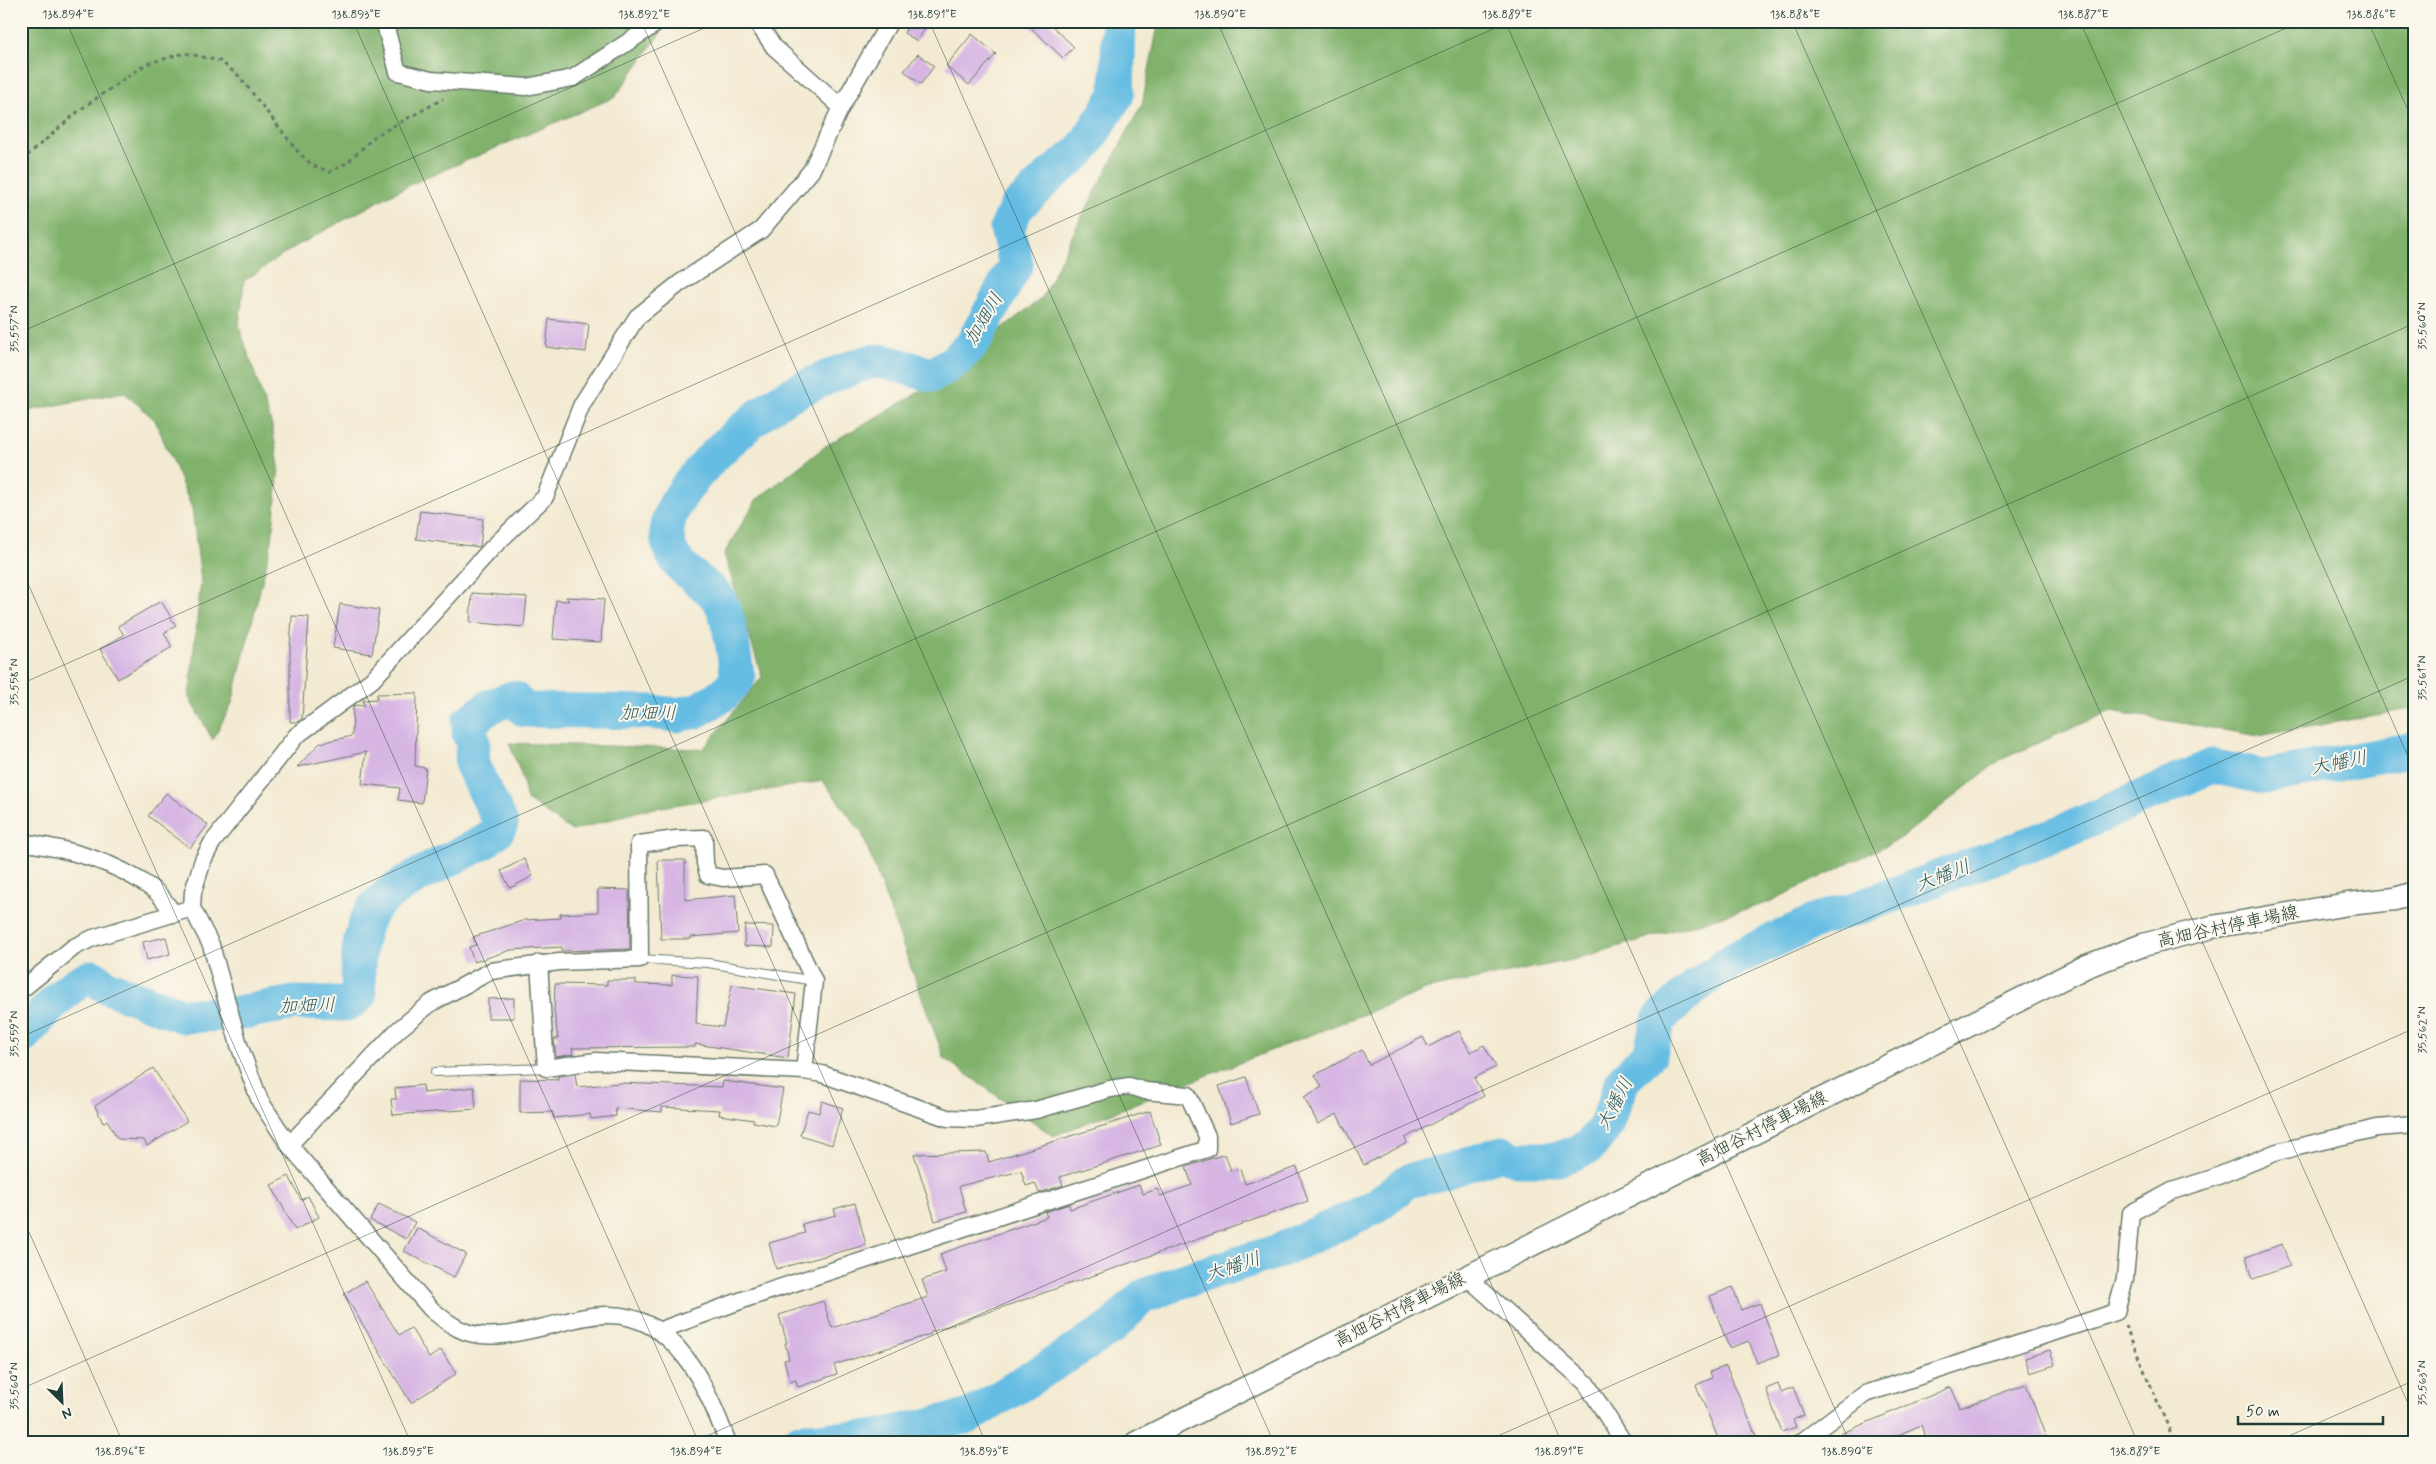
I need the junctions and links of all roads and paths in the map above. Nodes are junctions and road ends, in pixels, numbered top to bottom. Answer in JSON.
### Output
{"nodes":[{"id":1,"x":384,"y":21,"type":"edge"},
{"id":2,"x":660,"y":21,"type":"edge"},
{"id":3,"x":756,"y":21,"type":"edge"},
{"id":4,"x":890,"y":21,"type":"edge"},
{"id":5,"x":472,"y":82,"type":"junction"},
{"id":6,"x":841,"y":107,"type":"junction"},
{"id":7,"x":21,"y":161,"type":"edge"},
{"id":8,"x":21,"y":842,"type":"edge"},
{"id":9,"x":2415,"y":893,"type":"edge"},
{"id":10,"x":192,"y":908,"type":"junction"},
{"id":11,"x":174,"y":914,"type":"junction"},
{"id":12,"x":640,"y":959,"type":"junction"},
{"id":13,"x":540,"y":963,"type":"junction"},
{"id":14,"x":814,"y":981,"type":"junction"},
{"id":15,"x":21,"y":990,"type":"edge"},
{"id":16,"x":546,"y":1068,"type":"junction"},
{"id":17,"x":804,"y":1071,"type":"junction"},
{"id":18,"x":435,"y":1072,"type":"dead end"},
{"id":19,"x":2415,"y":1125,"type":"edge"},
{"id":20,"x":289,"y":1145,"type":"junction"},
{"id":21,"x":1467,"y":1277,"type":"junction"},
{"id":22,"x":2116,"y":1312,"type":"junction"},
{"id":23,"x":661,"y":1330,"type":"junction"},
{"id":24,"x":726,"y":1436,"type":"edge"},
{"id":25,"x":1136,"y":1443,"type":"edge"},
{"id":26,"x":1624,"y":1443,"type":"edge"},
{"id":27,"x":1800,"y":1443,"type":"edge"},
{"id":28,"x":2175,"y":1443,"type":"edge"}],
"edges":[{"from":1,"to":5,"type":"street"},
{"from":2,"to":5,"type":"street"},
{"from":3,"to":6,"type":"street"},
{"from":4,"to":6,"type":"street"},
{"from":5,"to":7,"type":"path"},
{"from":6,"to":10,"type":"street"},
{"from":8,"to":11,"type":"street"},
{"from":9,"to":21,"type":"main road","name":"高畑谷村停車場線"},
{"from":10,"to":11,"type":"street"},
{"from":10,"to":20,"type":"street"},
{"from":11,"to":15,"type":"street"},
{"from":12,"to":13,"type":"street"},
{"from":12,"to":14,"type":"lane"},
{"from":12,"to":14,"type":"street"},
{"from":13,"to":16,"type":"street"},
{"from":13,"to":20,"type":"street"},
{"from":14,"to":17,"type":"street"},
{"from":16,"to":17,"type":"street"},
{"from":16,"to":18,"type":"lane"},
{"from":17,"to":23,"type":"street"},
{"from":19,"to":22,"type":"street"},
{"from":20,"to":23,"type":"street"},
{"from":21,"to":25,"type":"main road","name":"高畑谷村停車場線"},
{"from":21,"to":26,"type":"street"},
{"from":22,"to":27,"type":"street"},
{"from":22,"to":28,"type":"path"},
{"from":23,"to":24,"type":"street"}]}
